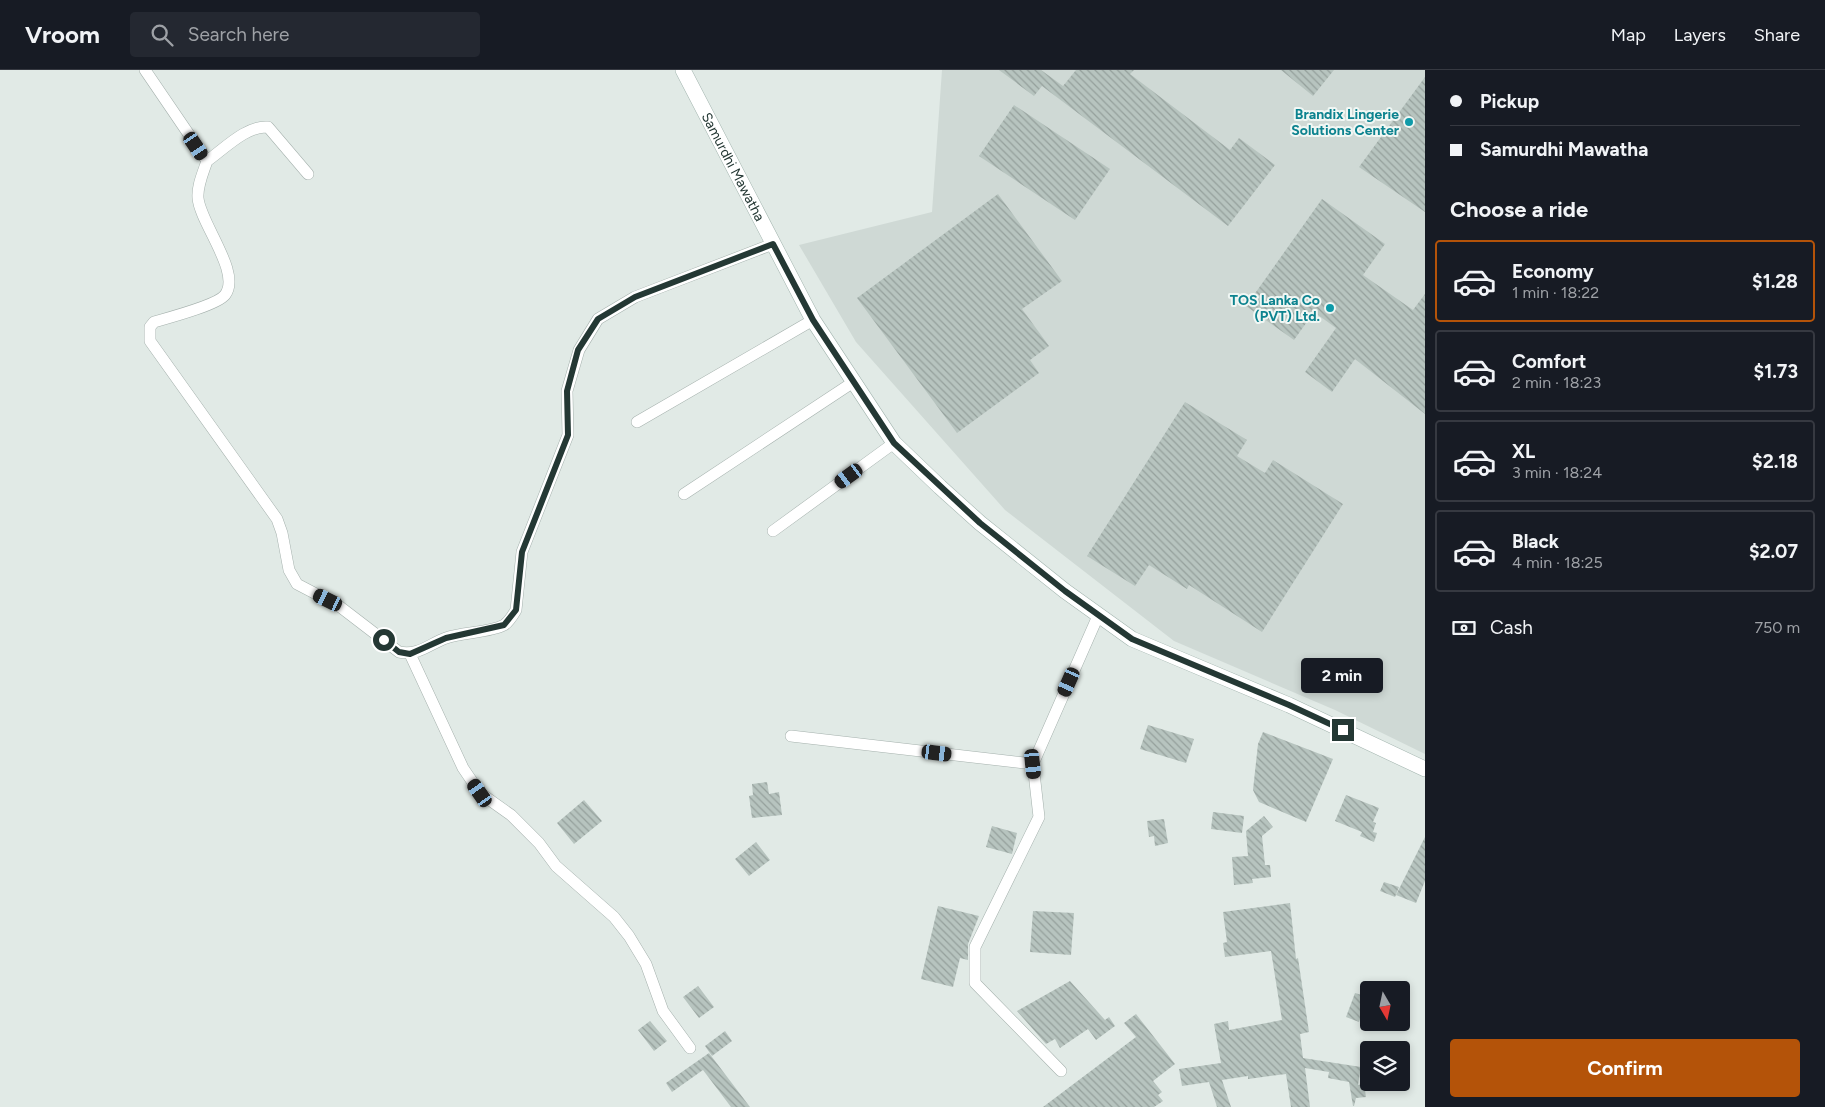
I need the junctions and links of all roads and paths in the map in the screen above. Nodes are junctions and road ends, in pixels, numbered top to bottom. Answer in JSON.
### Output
{"nodes":[{"id":1,"x":145,"y":70,"type":"edge"},
{"id":2,"x":683,"y":70,"type":"edge"},
{"id":3,"x":207,"y":161,"type":"junction"},
{"id":4,"x":308,"y":174,"type":"dead end"},
{"id":5,"x":773,"y":244,"type":"junction"},
{"id":6,"x":813,"y":320,"type":"junction"},
{"id":7,"x":855,"y":381,"type":"junction"},
{"id":8,"x":637,"y":422,"type":"dead end"},
{"id":9,"x":894,"y":443,"type":"junction"},
{"id":10,"x":684,"y":494,"type":"dead end"},
{"id":11,"x":773,"y":531,"type":"dead end"},
{"id":12,"x":1098,"y":616,"type":"junction"},
{"id":13,"x":410,"y":654,"type":"junction"},
{"id":14,"x":791,"y":736,"type":"dead end"},
{"id":15,"x":1033,"y":764,"type":"junction"},
{"id":16,"x":1425,"y":769,"type":"edge"},
{"id":17,"x":690,"y":1048,"type":"dead end"},
{"id":18,"x":1061,"y":1071,"type":"dead end"}],
"edges":[{"from":1,"to":3,"type":"street"},
{"from":2,"to":5,"type":"main road","name":"Samurdhi Mawatha"},
{"from":3,"to":4,"type":"street"},
{"from":3,"to":13,"type":"street"},
{"from":5,"to":6,"type":"main road","name":"Samurdhi Mawatha"},
{"from":5,"to":13,"type":"street"},
{"from":6,"to":7,"type":"main road","name":"Samurdhi Mawatha"},
{"from":6,"to":8,"type":"street"},
{"from":7,"to":9,"type":"main road","name":"Samurdhi Mawatha"},
{"from":7,"to":10,"type":"street"},
{"from":9,"to":11,"type":"street"},
{"from":9,"to":12,"type":"main road","name":"Samurdhi Mawatha"},
{"from":12,"to":15,"type":"street"},
{"from":12,"to":16,"type":"main road","name":"Samurdhi Mawatha"},
{"from":13,"to":17,"type":"street"},
{"from":14,"to":15,"type":"street"},
{"from":15,"to":18,"type":"street"}]}
